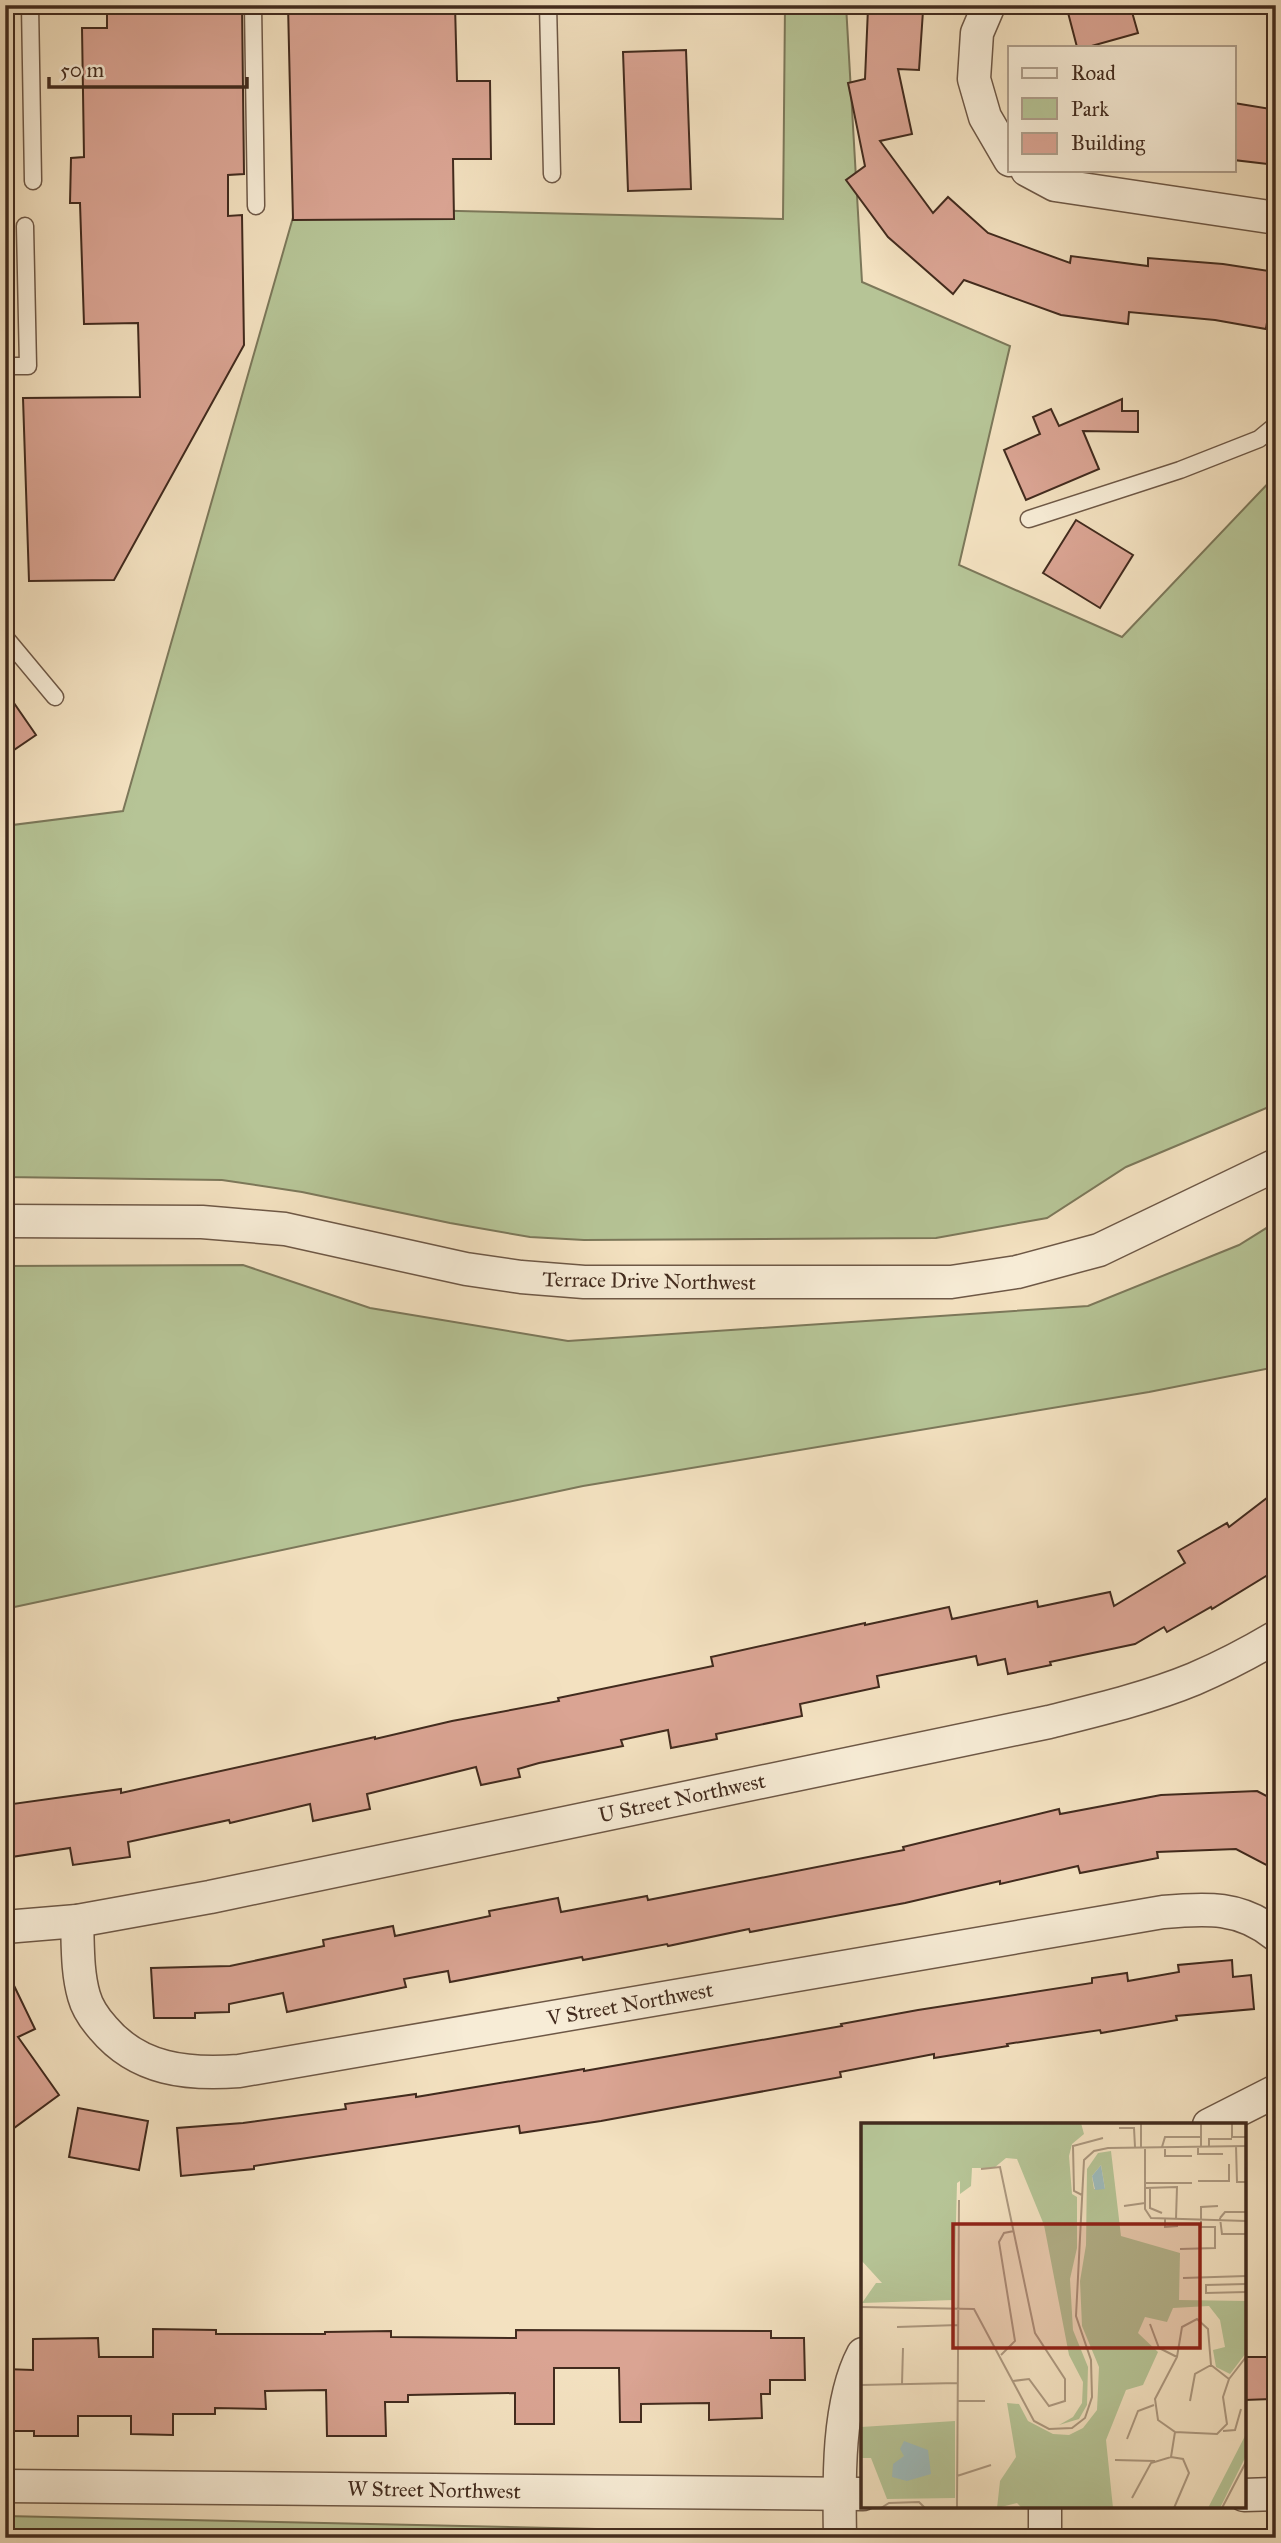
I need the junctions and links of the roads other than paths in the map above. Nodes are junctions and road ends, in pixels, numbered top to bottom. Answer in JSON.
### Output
{"nodes":[{"id":1,"x":30,"y":5,"type":"edge"},
{"id":2,"x":253,"y":5,"type":"edge"},
{"id":3,"x":548,"y":5,"type":"edge"},
{"id":4,"x":989,"y":5,"type":"edge"},
{"id":5,"x":1008,"y":157,"type":"edge"},
{"id":6,"x":1031,"y":172,"type":"edge"},
{"id":7,"x":552,"y":174,"type":"dead end"},
{"id":8,"x":33,"y":181,"type":"dead end"},
{"id":9,"x":256,"y":206,"type":"dead end"},
{"id":10,"x":1276,"y":218,"type":"edge"},
{"id":11,"x":25,"y":226,"type":"dead end"},
{"id":12,"x":5,"y":366,"type":"edge"},
{"id":13,"x":1276,"y":425,"type":"edge"},
{"id":14,"x":1029,"y":519,"type":"dead end"},
{"id":15,"x":5,"y":637,"type":"edge"},
{"id":16,"x":55,"y":696,"type":"dead end"},
{"id":17,"x":1276,"y":1165,"type":"edge"},
{"id":18,"x":5,"y":1221,"type":"edge"},
{"id":19,"x":1276,"y":1637,"type":"edge"},
{"id":20,"x":76,"y":1921,"type":"junction"},
{"id":21,"x":5,"y":1927,"type":"edge"},
{"id":22,"x":1276,"y":1934,"type":"edge"},
{"id":23,"x":1276,"y":2091,"type":"edge"},
{"id":24,"x":1213,"y":2123,"type":"edge"},
{"id":25,"x":861,"y":2358,"type":"edge"},
{"id":26,"x":5,"y":2486,"type":"edge"},
{"id":27,"x":851,"y":2494,"type":"edge"},
{"id":28,"x":1276,"y":2494,"type":"edge"},
{"id":29,"x":1246,"y":2495,"type":"edge"},
{"id":30,"x":1045,"y":2508,"type":"edge"},
{"id":31,"x":840,"y":2538,"type":"edge"},
{"id":32,"x":1045,"y":2538,"type":"edge"}],
"edges":[{"from":1,"to":8,"type":"lane"},
{"from":2,"to":9,"type":"lane"},
{"from":3,"to":7,"type":"lane"},
{"from":4,"to":5,"type":"street"},
{"from":6,"to":10,"type":"street"},
{"from":11,"to":12,"type":"lane"},
{"from":13,"to":14,"type":"lane"},
{"from":15,"to":16,"type":"lane"},
{"from":17,"to":18,"type":"street","name":"Terrace Drive Northwest"},
{"from":19,"to":20,"type":"street","name":"U Street Northwest"},
{"from":20,"to":21,"type":"street","name":"U Street Northwest"},
{"from":20,"to":22,"type":"street","name":"V Street Northwest"},
{"from":23,"to":24,"type":"street"},
{"from":25,"to":27,"type":"street"},
{"from":26,"to":27,"type":"street","name":"W Street Northwest"},
{"from":27,"to":31,"type":"street"},
{"from":28,"to":29,"type":"street"},
{"from":30,"to":32,"type":"street"}]}
